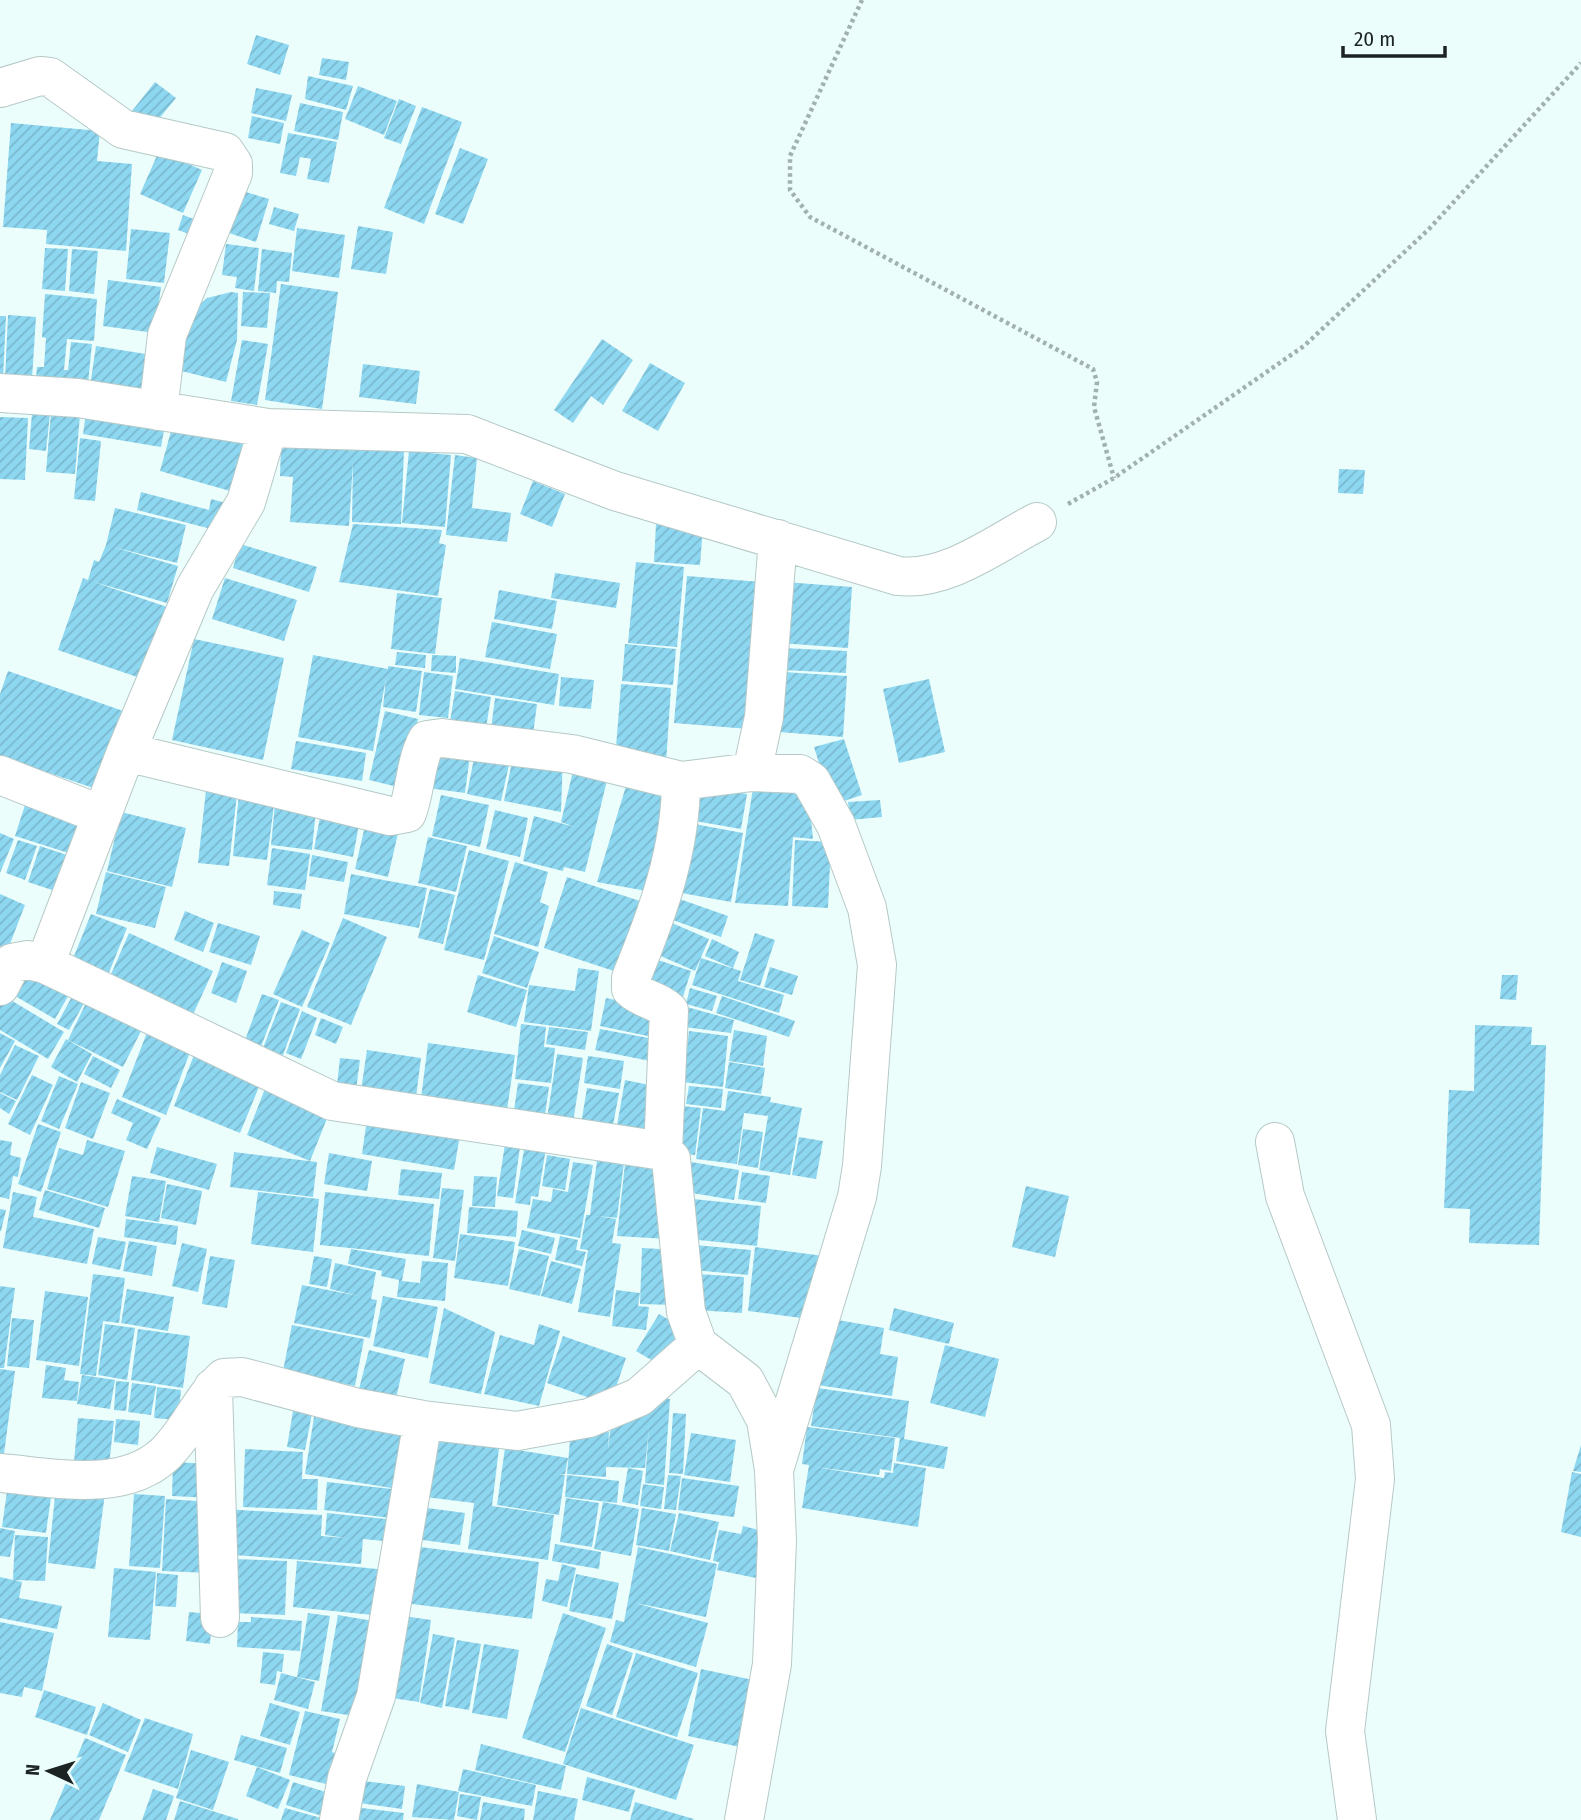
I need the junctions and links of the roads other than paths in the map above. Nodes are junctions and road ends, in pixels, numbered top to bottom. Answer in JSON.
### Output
{"nodes":[{"id":1,"x":0,"y":88,"type":"edge"},
{"id":2,"x":0,"y":393,"type":"edge"},
{"id":3,"x":158,"y":411,"type":"junction"},
{"id":4,"x":268,"y":428,"type":"junction"},
{"id":5,"x":1037,"y":522,"type":"road end"},
{"id":6,"x":778,"y":538,"type":"junction"},
{"id":7,"x":126,"y":752,"type":"junction"},
{"id":8,"x":752,"y":772,"type":"junction"},
{"id":9,"x":0,"y":775,"type":"edge"},
{"id":10,"x":681,"y":781,"type":"junction"},
{"id":11,"x":102,"y":815,"type":"junction"},
{"id":12,"x":45,"y":964,"type":"junction"},
{"id":13,"x":0,"y":986,"type":"edge"},
{"id":14,"x":1275,"y":1142,"type":"dead end"},
{"id":15,"x":663,"y":1151,"type":"junction"},
{"id":16,"x":698,"y":1345,"type":"junction"},
{"id":17,"x":213,"y":1388,"type":"junction"},
{"id":18,"x":423,"y":1420,"type":"junction"},
{"id":19,"x":774,"y":1470,"type":"junction"},
{"id":20,"x":0,"y":1473,"type":"edge"},
{"id":21,"x":219,"y":1618,"type":"dead end"},
{"id":22,"x":339,"y":1820,"type":"edge"},
{"id":23,"x":744,"y":1820,"type":"edge"},
{"id":24,"x":1357,"y":1820,"type":"edge"}],
"edges":[{"from":1,"to":3,"type":"street"},
{"from":2,"to":3,"type":"street"},
{"from":3,"to":4,"type":"street"},
{"from":4,"to":6,"type":"street"},
{"from":4,"to":7,"type":"street"},
{"from":5,"to":6,"type":"street"},
{"from":6,"to":8,"type":"street"},
{"from":7,"to":10,"type":"street"},
{"from":7,"to":11,"type":"street"},
{"from":8,"to":10,"type":"street"},
{"from":8,"to":19,"type":"street"},
{"from":9,"to":11,"type":"street"},
{"from":10,"to":15,"type":"street"},
{"from":11,"to":12,"type":"street"},
{"from":12,"to":13,"type":"street"},
{"from":12,"to":15,"type":"street"},
{"from":14,"to":24,"type":"street"},
{"from":15,"to":16,"type":"street"},
{"from":16,"to":18,"type":"street"},
{"from":16,"to":19,"type":"street"},
{"from":17,"to":18,"type":"street"},
{"from":17,"to":20,"type":"street"},
{"from":17,"to":21,"type":"street"},
{"from":18,"to":22,"type":"street"},
{"from":19,"to":23,"type":"street"}]}
